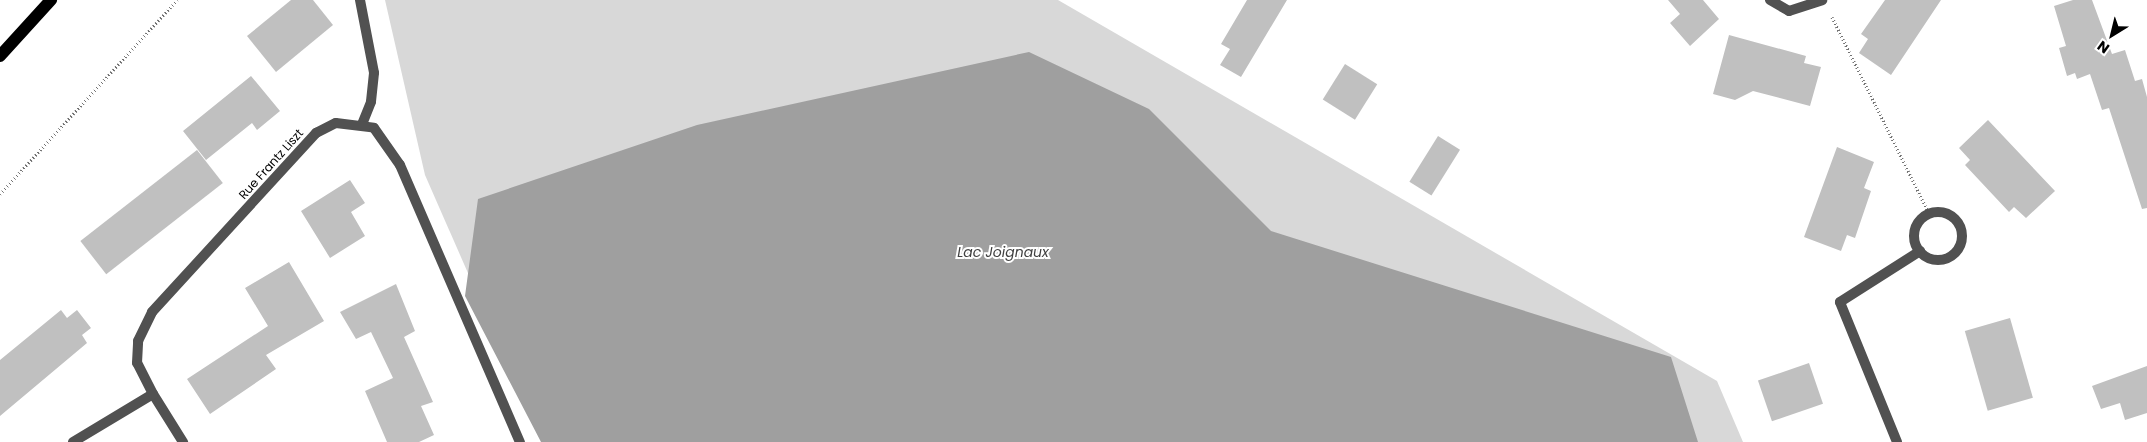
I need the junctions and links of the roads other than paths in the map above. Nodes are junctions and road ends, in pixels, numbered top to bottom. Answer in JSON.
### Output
{"nodes":[{"id":1,"x":51,"y":0,"type":"edge"},
{"id":2,"x":360,"y":0,"type":"edge"},
{"id":3,"x":1770,"y":0,"type":"edge"},
{"id":4,"x":1826,"y":4,"type":"edge"},
{"id":5,"x":0,"y":56,"type":"edge"},
{"id":6,"x":362,"y":124,"type":"junction"},
{"id":7,"x":1920,"y":251,"type":"junction"},
{"id":8,"x":152,"y":394,"type":"junction"},
{"id":9,"x":73,"y":442,"type":"edge"},
{"id":10,"x":183,"y":442,"type":"edge"},
{"id":11,"x":520,"y":442,"type":"edge"},
{"id":12,"x":1897,"y":442,"type":"edge"}],
"edges":[{"from":1,"to":5,"type":"main road"},
{"from":2,"to":6,"type":"street"},
{"from":3,"to":4,"type":"street"},
{"from":6,"to":8,"type":"street","name":"Rue Frantz Liszt"},
{"from":6,"to":11,"type":"street"},
{"from":7,"to":7,"type":"street"},
{"from":7,"to":12,"type":"street"},
{"from":8,"to":9,"type":"street"},
{"from":8,"to":10,"type":"street","name":"Rue Frantz Liszt"}]}
